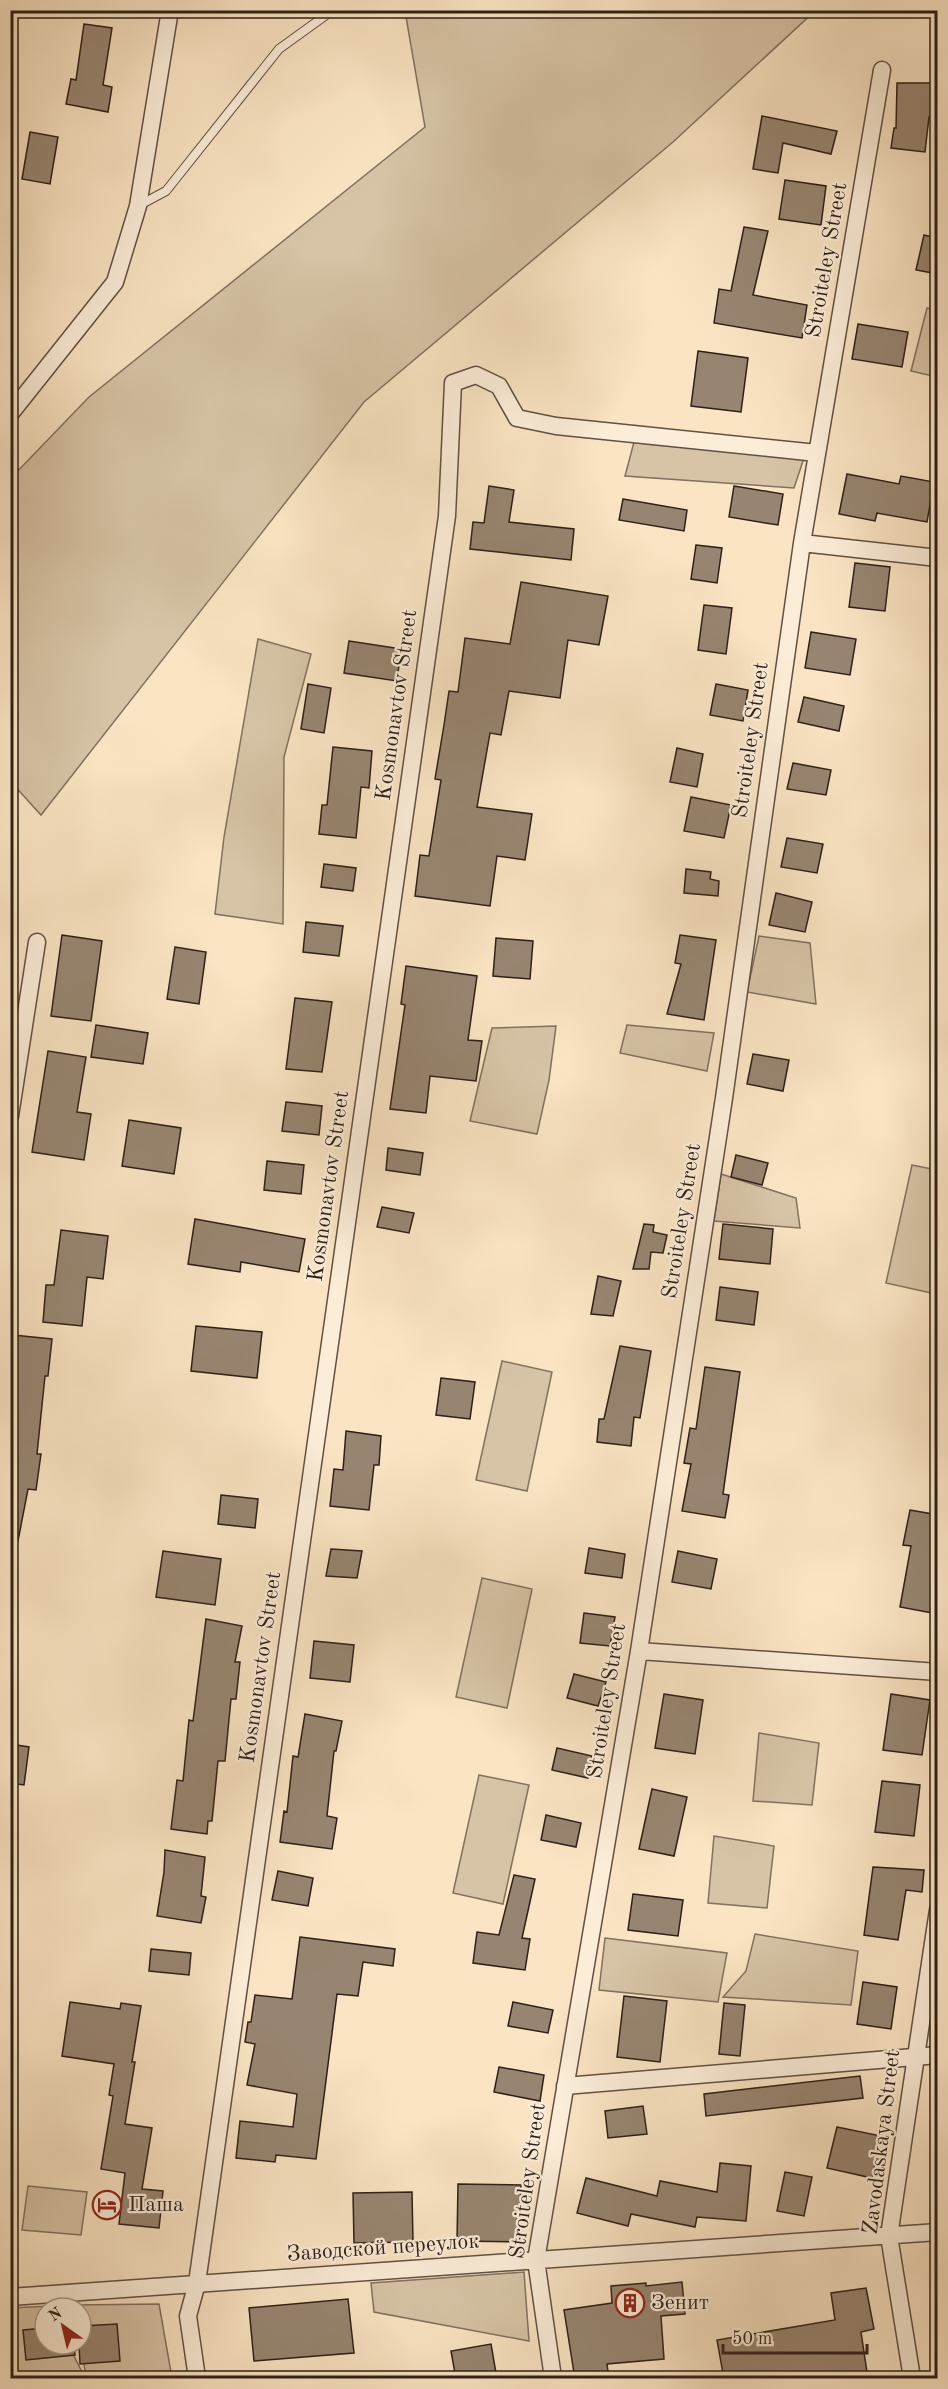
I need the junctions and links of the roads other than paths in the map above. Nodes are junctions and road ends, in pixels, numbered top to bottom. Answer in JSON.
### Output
{"nodes":[{"id":1,"x":170,"y":10,"type":"edge"},
{"id":2,"x":333,"y":10,"type":"edge"},
{"id":3,"x":882,"y":70,"type":"dead end"},
{"id":4,"x":138,"y":206,"type":"junction"},
{"id":5,"x":10,"y":414,"type":"edge"},
{"id":6,"x":817,"y":453,"type":"junction"},
{"id":7,"x":802,"y":543,"type":"junction"},
{"id":8,"x":938,"y":558,"type":"edge"},
{"id":9,"x":37,"y":942,"type":"dead end"},
{"id":10,"x":10,"y":1116,"type":"edge"},
{"id":11,"x":639,"y":1651,"type":"junction"},
{"id":12,"x":938,"y":1672,"type":"edge"},
{"id":13,"x":938,"y":1910,"type":"edge"},
{"id":14,"x":938,"y":2055,"type":"edge"},
{"id":15,"x":916,"y":2057,"type":"junction"},
{"id":16,"x":565,"y":2086,"type":"junction"},
{"id":17,"x":938,"y":2232,"type":"edge"},
{"id":18,"x":889,"y":2236,"type":"junction"},
{"id":19,"x":536,"y":2260,"type":"junction"},
{"id":20,"x":197,"y":2283,"type":"junction"},
{"id":21,"x":10,"y":2297,"type":"edge"},
{"id":22,"x":197,"y":2379,"type":"edge"},
{"id":23,"x":553,"y":2379,"type":"edge"},
{"id":24,"x":912,"y":2379,"type":"edge"}],
"edges":[{"from":1,"to":4,"type":"street"},
{"from":2,"to":4,"type":"lane"},
{"from":3,"to":6,"type":"street","name":"Stroiteley Street"},
{"from":4,"to":5,"type":"street"},
{"from":6,"to":7,"type":"street","name":"Stroiteley Street"},
{"from":6,"to":20,"type":"street","name":"Kosmonavtov Street"},
{"from":7,"to":8,"type":"street"},
{"from":7,"to":11,"type":"street","name":"Stroiteley Street"},
{"from":9,"to":10,"type":"street"},
{"from":11,"to":12,"type":"street"},
{"from":11,"to":16,"type":"street","name":"Stroiteley Street"},
{"from":13,"to":15,"type":"street","name":"Zavodaskaya Street"},
{"from":14,"to":15,"type":"street"},
{"from":15,"to":16,"type":"street"},
{"from":15,"to":18,"type":"street","name":"Zavodaskaya Street"},
{"from":16,"to":19,"type":"street","name":"Stroiteley Street"},
{"from":17,"to":18,"type":"street","name":"Заводской переулок"},
{"from":18,"to":19,"type":"street","name":"Заводской переулок"},
{"from":18,"to":24,"type":"street","name":"Zavodaskaya Street"},
{"from":19,"to":20,"type":"street","name":"Заводской переулок"},
{"from":19,"to":23,"type":"street","name":"Stroiteley Street"},
{"from":20,"to":21,"type":"street","name":"Заводской переулок"},
{"from":20,"to":22,"type":"street","name":"Kosmonavtov Street"}]}
